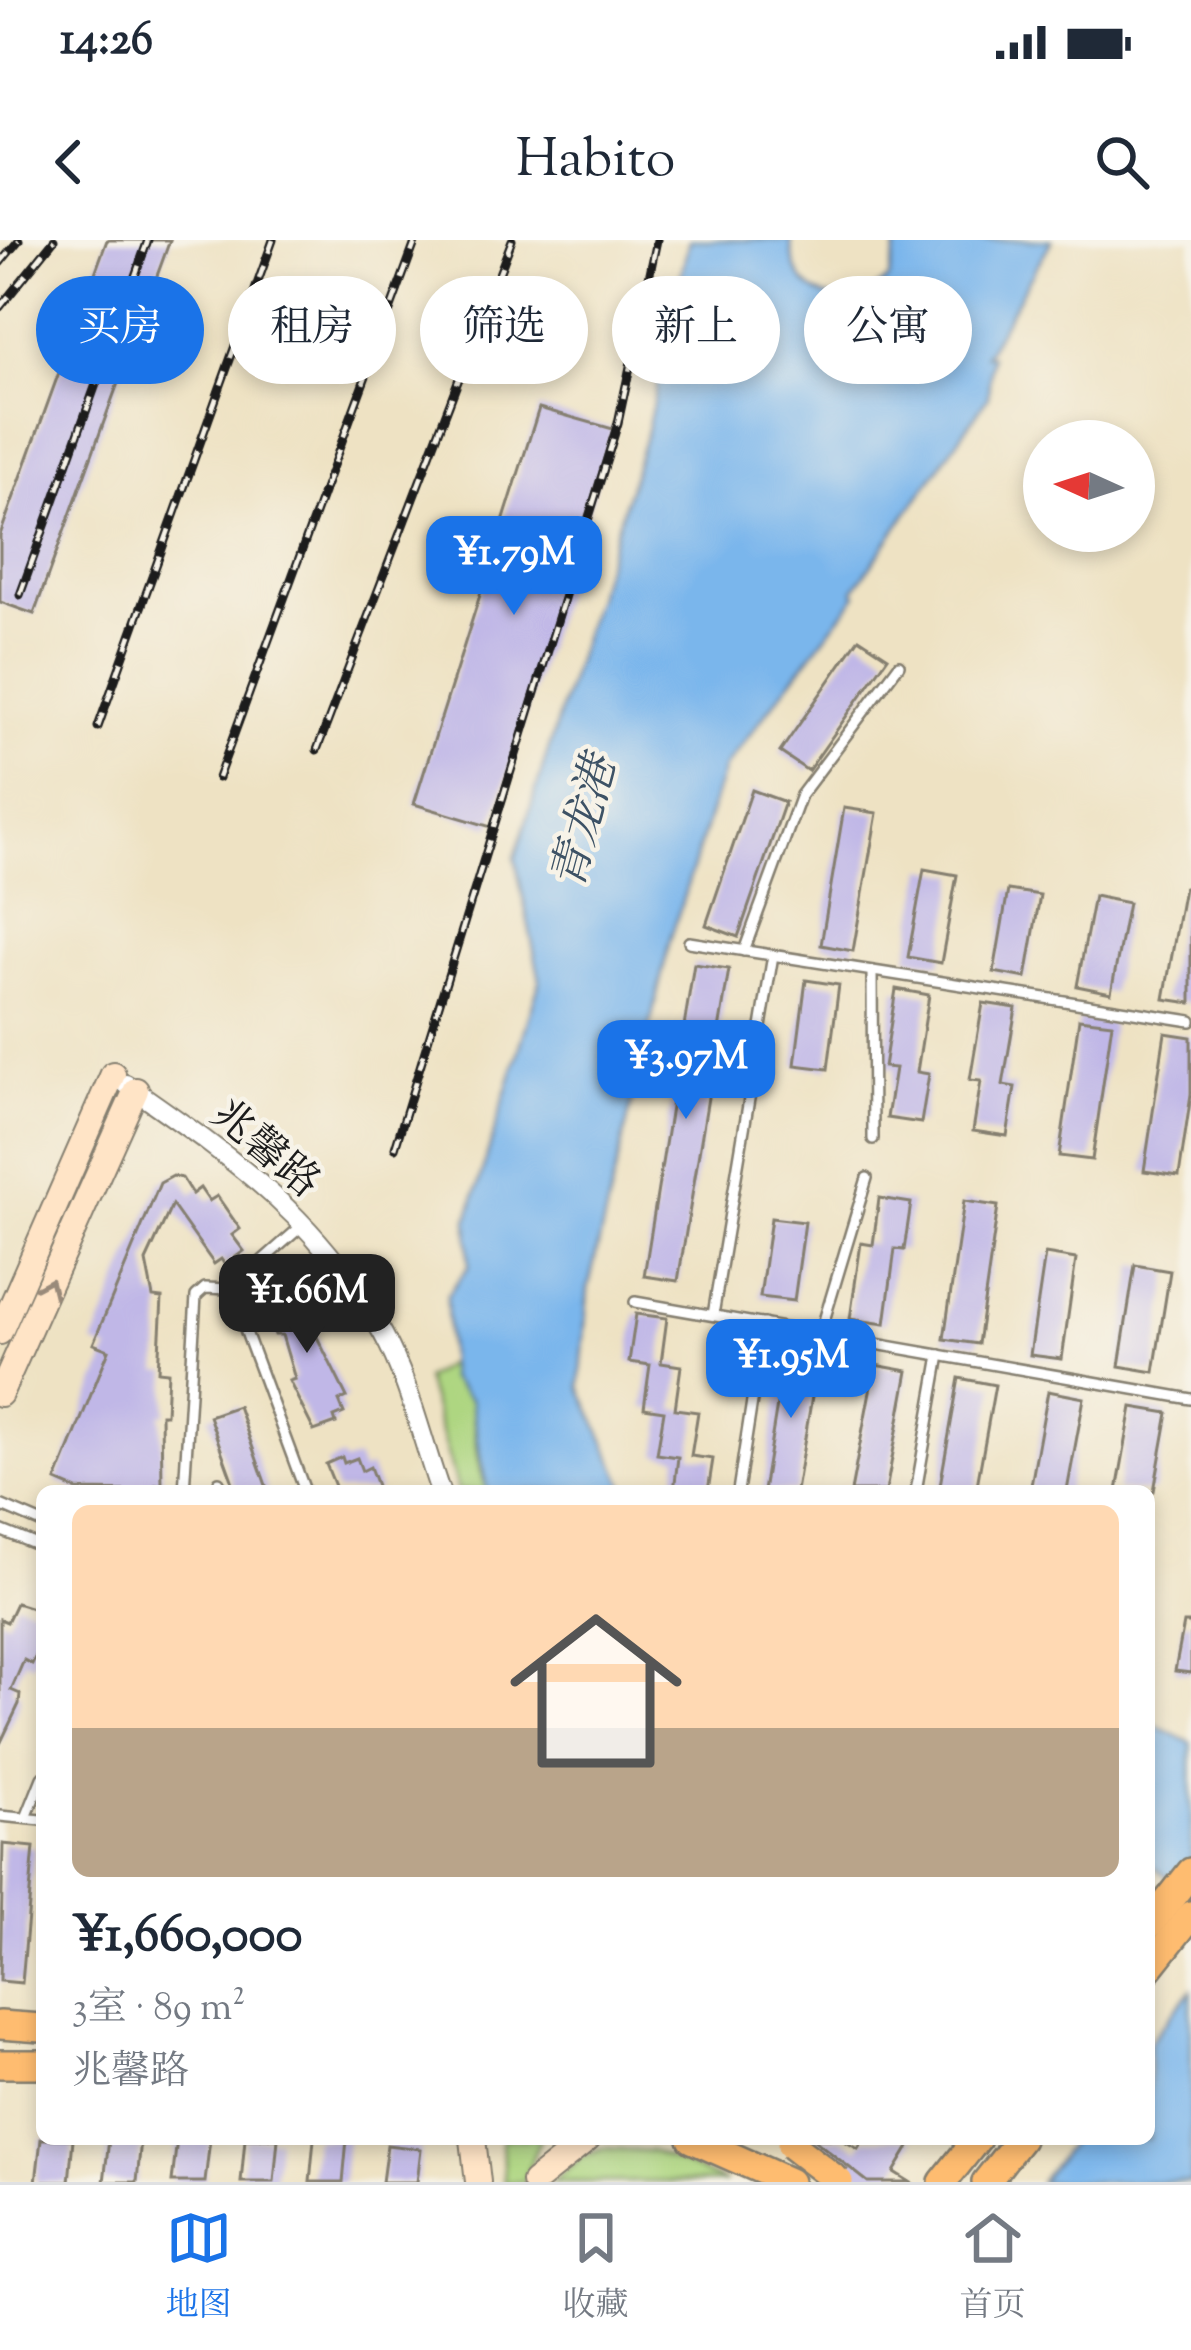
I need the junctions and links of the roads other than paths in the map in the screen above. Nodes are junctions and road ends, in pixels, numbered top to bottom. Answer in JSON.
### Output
{"nodes":[{"id":1,"x":898,"y":665,"type":"dead end"},
{"id":2,"x":689,"y":942,"type":"dead end"},
{"id":3,"x":744,"y":951,"type":"junction"},
{"id":4,"x":773,"y":955,"type":"junction"},
{"id":5,"x":872,"y":970,"type":"junction"},
{"id":6,"x":1191,"y":1021,"type":"edge"},
{"id":7,"x":113,"y":1074,"type":"joint"},
{"id":8,"x":136,"y":1090,"type":"junction"},
{"id":9,"x":873,"y":1139,"type":"dead end"},
{"id":10,"x":867,"y":1178,"type":"dead end"},
{"id":11,"x":304,"y":1224,"type":"junction"},
{"id":12,"x":230,"y":1289,"type":"junction"},
{"id":13,"x":9,"y":1291,"type":"edge"},
{"id":14,"x":635,"y":1302,"type":"dead end"},
{"id":15,"x":713,"y":1315,"type":"junction"},
{"id":16,"x":764,"y":1324,"type":"junction"},
{"id":17,"x":0,"y":1333,"type":"edge"},
{"id":18,"x":820,"y":1334,"type":"junction"},
{"id":19,"x":940,"y":1355,"type":"junction"},
{"id":20,"x":0,"y":1394,"type":"edge"},
{"id":21,"x":1191,"y":1399,"type":"edge"},
{"id":22,"x":184,"y":1485,"type":"edge"},
{"id":23,"x":303,"y":1485,"type":"edge"},
{"id":24,"x":438,"y":1485,"type":"edge"},
{"id":25,"x":739,"y":1485,"type":"edge"},
{"id":26,"x":917,"y":1485,"type":"edge"},
{"id":27,"x":0,"y":1504,"type":"edge"},
{"id":28,"x":36,"y":1519,"type":"edge"},
{"id":29,"x":0,"y":1530,"type":"edge"},
{"id":30,"x":36,"y":1545,"type":"edge"},
{"id":31,"x":36,"y":1793,"type":"edge"},
{"id":32,"x":0,"y":1816,"type":"edge"},
{"id":33,"x":26,"y":1818,"type":"junction"},
{"id":34,"x":36,"y":1819,"type":"edge"},
{"id":35,"x":1186,"y":1893,"type":"edge"},
{"id":36,"x":1155,"y":1920,"type":"edge"},
{"id":37,"x":1155,"y":1956,"type":"edge"},
{"id":38,"x":0,"y":2025,"type":"edge"},
{"id":39,"x":36,"y":2028,"type":"edge"},
{"id":40,"x":0,"y":2064,"type":"edge"},
{"id":41,"x":36,"y":2064,"type":"edge"},
{"id":42,"x":476,"y":2145,"type":"edge"},
{"id":43,"x":580,"y":2145,"type":"edge"},
{"id":44,"x":706,"y":2145,"type":"edge"},
{"id":45,"x":790,"y":2145,"type":"edge"},
{"id":46,"x":972,"y":2145,"type":"edge"},
{"id":47,"x":1015,"y":2145,"type":"edge"},
{"id":48,"x":787,"y":2180,"type":"edge"},
{"id":49,"x":478,"y":2182,"type":"edge"},
{"id":50,"x":534,"y":2182,"type":"edge"},
{"id":51,"x":839,"y":2182,"type":"edge"},
{"id":52,"x":943,"y":2182,"type":"edge"},
{"id":53,"x":986,"y":2182,"type":"edge"}],
"edges":[{"from":1,"to":3,"type":"lane"},
{"from":2,"to":3,"type":"lane"},
{"from":3,"to":4,"type":"lane"},
{"from":4,"to":5,"type":"lane"},
{"from":4,"to":15,"type":"lane"},
{"from":5,"to":6,"type":"lane"},
{"from":5,"to":9,"type":"lane"},
{"from":7,"to":8,"type":"street","name":"兆馨路"},
{"from":7,"to":13,"type":"main road"},
{"from":8,"to":11,"type":"street","name":"兆馨路"},
{"from":20,"to":8,"type":"main road","one_way":true},
{"from":10,"to":18,"type":"lane"},
{"from":11,"to":12,"type":"lane"},
{"from":11,"to":24,"type":"street","name":"兆馨路"},
{"from":12,"to":22,"type":"lane"},
{"from":12,"to":23,"type":"lane"},
{"from":13,"to":17,"type":"main road"},
{"from":14,"to":15,"type":"lane"},
{"from":15,"to":16,"type":"lane"},
{"from":16,"to":18,"type":"lane"},
{"from":16,"to":25,"type":"lane"},
{"from":18,"to":19,"type":"lane"},
{"from":19,"to":21,"type":"lane"},
{"from":19,"to":26,"type":"lane"},
{"from":27,"to":28,"type":"lane"},
{"from":29,"to":30,"type":"lane"},
{"from":31,"to":33,"type":"lane"},
{"from":32,"to":33,"type":"lane"},
{"from":33,"to":34,"type":"lane"},
{"from":35,"to":36,"type":"main road"},
{"from":35,"to":37,"type":"main road"},
{"from":38,"to":39,"type":"main road"},
{"from":40,"to":41,"type":"main road"},
{"from":42,"to":49,"type":"main road"},
{"from":43,"to":50,"type":"main road"},
{"from":44,"to":48,"type":"main road"},
{"from":45,"to":51,"type":"main road","bridge":true},
{"from":46,"to":52,"type":"main road"},
{"from":47,"to":53,"type":"main road"}]}
